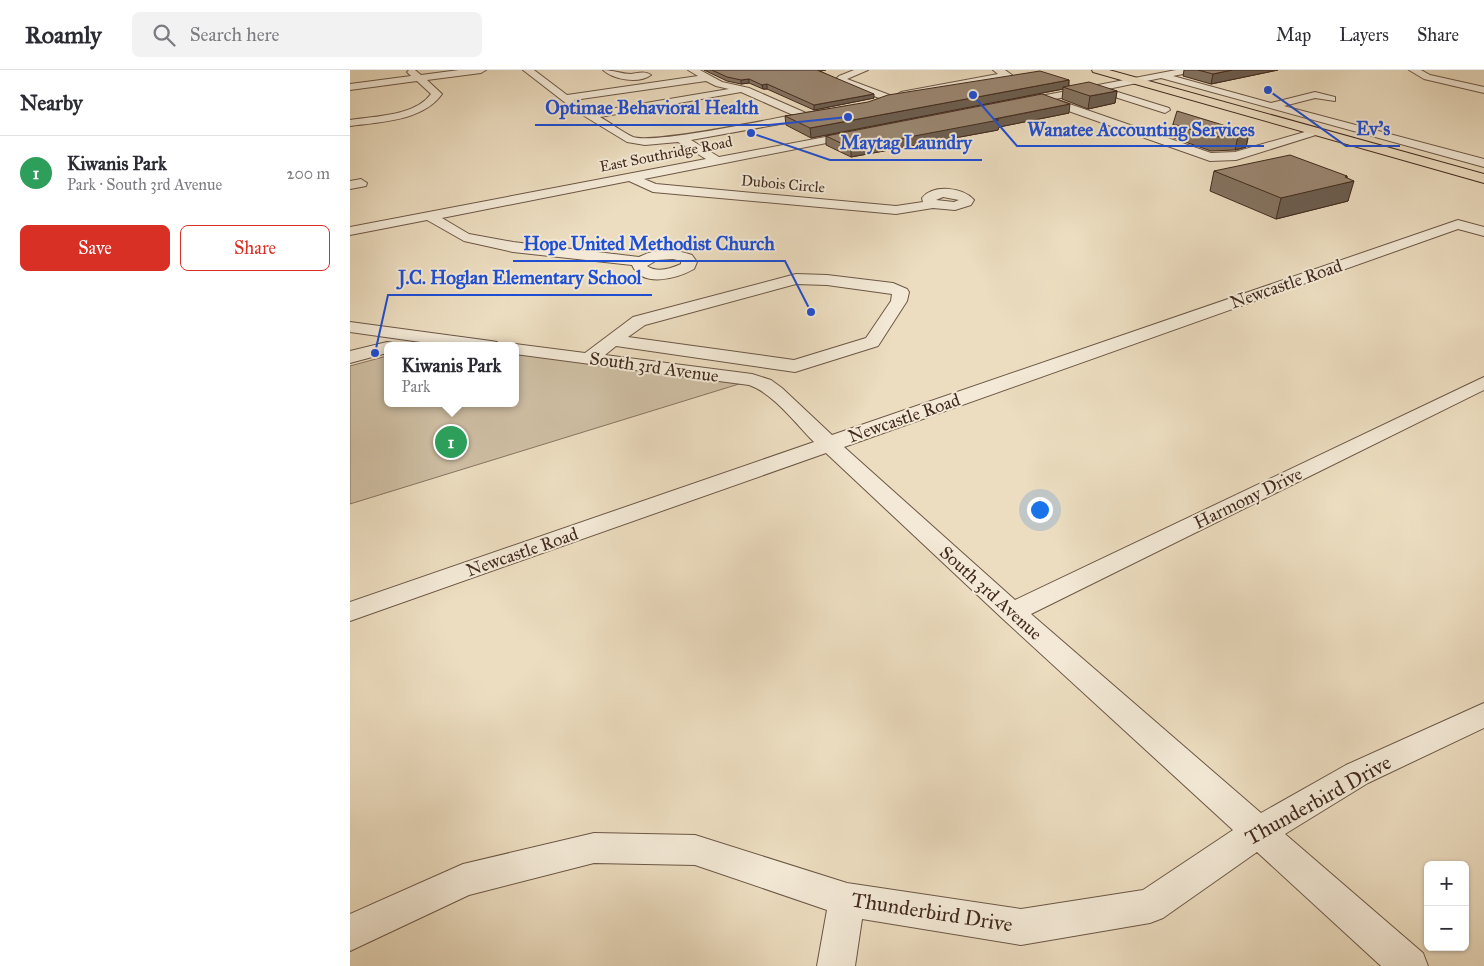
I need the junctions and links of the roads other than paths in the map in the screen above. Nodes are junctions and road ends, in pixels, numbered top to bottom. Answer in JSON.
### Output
{"nodes":[{"id":1,"x":481,"y":70,"type":"edge"},
{"id":2,"x":528,"y":70,"type":"edge"},
{"id":3,"x":608,"y":70,"type":"edge"},
{"id":4,"x":693,"y":70,"type":"edge"},
{"id":5,"x":863,"y":70,"type":"edge"},
{"id":6,"x":998,"y":70,"type":"edge"},
{"id":7,"x":1097,"y":70,"type":"edge"},
{"id":8,"x":1190,"y":70,"type":"edge"},
{"id":9,"x":1414,"y":70,"type":"edge"},
{"id":10,"x":413,"y":73,"type":"edge"},
{"id":11,"x":658,"y":73,"type":"dead end"},
{"id":12,"x":1139,"y":76,"type":"edge"},
{"id":13,"x":1164,"y":76,"type":"junction"},
{"id":14,"x":633,"y":77,"type":"junction"},
{"id":15,"x":711,"y":80,"type":"junction"},
{"id":16,"x":606,"y":81,"type":"dead end"},
{"id":17,"x":570,"y":86,"type":"dead end"},
{"id":18,"x":727,"y":86,"type":"junction"},
{"id":19,"x":350,"y":87,"type":"edge"},
{"id":20,"x":552,"y":88,"type":"junction"},
{"id":21,"x":1098,"y":89,"type":"junction"},
{"id":22,"x":745,"y":90,"type":"junction"},
{"id":23,"x":1484,"y":90,"type":"edge"},
{"id":24,"x":1110,"y":93,"type":"junction"},
{"id":25,"x":1061,"y":96,"type":"junction"},
{"id":26,"x":891,"y":99,"type":"junction"},
{"id":27,"x":1043,"y":99,"type":"junction"},
{"id":28,"x":1331,"y":99,"type":"dead end"},
{"id":29,"x":572,"y":104,"type":"junction"},
{"id":30,"x":875,"y":104,"type":"edge"},
{"id":31,"x":1005,"y":106,"type":"edge"},
{"id":32,"x":1272,"y":106,"type":"junction"},
{"id":33,"x":841,"y":110,"type":"edge"},
{"id":34,"x":1165,"y":110,"type":"dead end"},
{"id":35,"x":591,"y":115,"type":"junction"},
{"id":36,"x":805,"y":116,"type":"junction"},
{"id":37,"x":350,"y":123,"type":"edge"},
{"id":38,"x":871,"y":131,"type":"edge"},
{"id":39,"x":1315,"y":132,"type":"junction"},
{"id":40,"x":680,"y":138,"type":"junction"},
{"id":41,"x":718,"y":161,"type":"junction"},
{"id":42,"x":1484,"y":163,"type":"edge"},
{"id":43,"x":632,"y":178,"type":"junction"},
{"id":44,"x":1484,"y":179,"type":"edge"},
{"id":45,"x":933,"y":204,"type":"dead end"},
{"id":46,"x":430,"y":216,"type":"junction"},
{"id":47,"x":350,"y":231,"type":"edge"},
{"id":48,"x":1484,"y":232,"type":"edge"},
{"id":49,"x":642,"y":262,"type":"dead end"},
{"id":50,"x":350,"y":327,"type":"edge"},
{"id":51,"x":411,"y":335,"type":"junction"},
{"id":52,"x":613,"y":340,"type":"junction"},
{"id":53,"x":396,"y":342,"type":"edge"},
{"id":54,"x":462,"y":342,"type":"edge"},
{"id":55,"x":384,"y":347,"type":"edge"},
{"id":56,"x":519,"y":350,"type":"edge"},
{"id":57,"x":350,"y":357,"type":"edge"},
{"id":58,"x":589,"y":359,"type":"junction"},
{"id":59,"x":1484,"y":383,"type":"edge"},
{"id":60,"x":830,"y":444,"type":"junction"},
{"id":61,"x":350,"y":612,"type":"edge"},
{"id":62,"x":1012,"y":612,"type":"junction"},
{"id":63,"x":1484,"y":715,"type":"edge"},
{"id":64,"x":1258,"y":832,"type":"junction"},
{"id":65,"x":847,"y":900,"type":"junction"},
{"id":66,"x":350,"y":933,"type":"edge"},
{"id":67,"x":836,"y":966,"type":"edge"},
{"id":68,"x":1409,"y":966,"type":"edge"}],
"edges":[{"from":1,"to":10,"type":"street"},
{"from":2,"to":20,"type":"street"},
{"from":3,"to":14,"type":"street"},
{"from":4,"to":15,"type":"street"},
{"from":5,"to":26,"type":"street"},
{"from":6,"to":26,"type":"street"},
{"from":7,"to":12,"type":"main road"},
{"from":8,"to":13,"type":"street"},
{"from":9,"to":23,"type":"street"},
{"from":10,"to":19,"type":"street"},
{"from":10,"to":37,"type":"street"},
{"from":11,"to":14,"type":"street"},
{"from":12,"to":13,"type":"street"},
{"from":12,"to":21,"type":"street"},
{"from":12,"to":39,"type":"main road"},
{"from":13,"to":32,"type":"street"},
{"from":14,"to":16,"type":"street"},
{"from":15,"to":18,"type":"street"},
{"from":15,"to":29,"type":"street"},
{"from":17,"to":20,"type":"street"},
{"from":18,"to":22,"type":"street"},
{"from":18,"to":29,"type":"street"},
{"from":20,"to":29,"type":"street"},
{"from":21,"to":24,"type":"street"},
{"from":21,"to":25,"type":"street"},
{"from":22,"to":35,"type":"street"},
{"from":22,"to":36,"type":"street"},
{"from":24,"to":25,"type":"street"},
{"from":24,"to":34,"type":"street"},
{"from":25,"to":27,"type":"street"},
{"from":26,"to":30,"type":"street"},
{"from":27,"to":31,"type":"street"},
{"from":27,"to":39,"type":"street"},
{"from":28,"to":32,"type":"street"},
{"from":29,"to":35,"type":"street"},
{"from":32,"to":42,"type":"street"},
{"from":33,"to":36,"type":"street"},
{"from":35,"to":40,"type":"street"},
{"from":36,"to":40,"type":"street"},
{"from":38,"to":41,"type":"street","name":"East Southridge Road"},
{"from":39,"to":44,"type":"main road"},
{"from":40,"to":41,"type":"street"},
{"from":41,"to":43,"type":"street","name":"East Southridge Road"},
{"from":43,"to":45,"type":"street","name":"Dubois Circle"},
{"from":43,"to":46,"type":"street","name":"East Southridge Road"},
{"from":46,"to":47,"type":"street","name":"East Southridge Road"},
{"from":46,"to":49,"type":"street"},
{"from":48,"to":60,"type":"street","name":"Newcastle Road"},
{"from":50,"to":51,"type":"street"},
{"from":51,"to":53,"type":"street"},
{"from":51,"to":54,"type":"street"},
{"from":52,"to":52,"type":"street"},
{"from":52,"to":58,"type":"street"},
{"from":55,"to":57,"type":"street"},
{"from":56,"to":58,"type":"street","name":"South 3rd Avenue"},
{"from":58,"to":60,"type":"street","name":"South 3rd Avenue"},
{"from":59,"to":62,"type":"street","name":"Harmony Drive"},
{"from":60,"to":61,"type":"street","name":"Newcastle Road"},
{"from":60,"to":62,"type":"street","name":"South 3rd Avenue"},
{"from":62,"to":64,"type":"street","name":"South 3rd Avenue"},
{"from":63,"to":64,"type":"street","name":"Thunderbird Drive"},
{"from":64,"to":65,"type":"street","name":"Thunderbird Drive"},
{"from":64,"to":68,"type":"street","name":"South 3rd Avenue"},
{"from":65,"to":66,"type":"street","name":"Thunderbird Drive"},
{"from":65,"to":67,"type":"street"}]}
